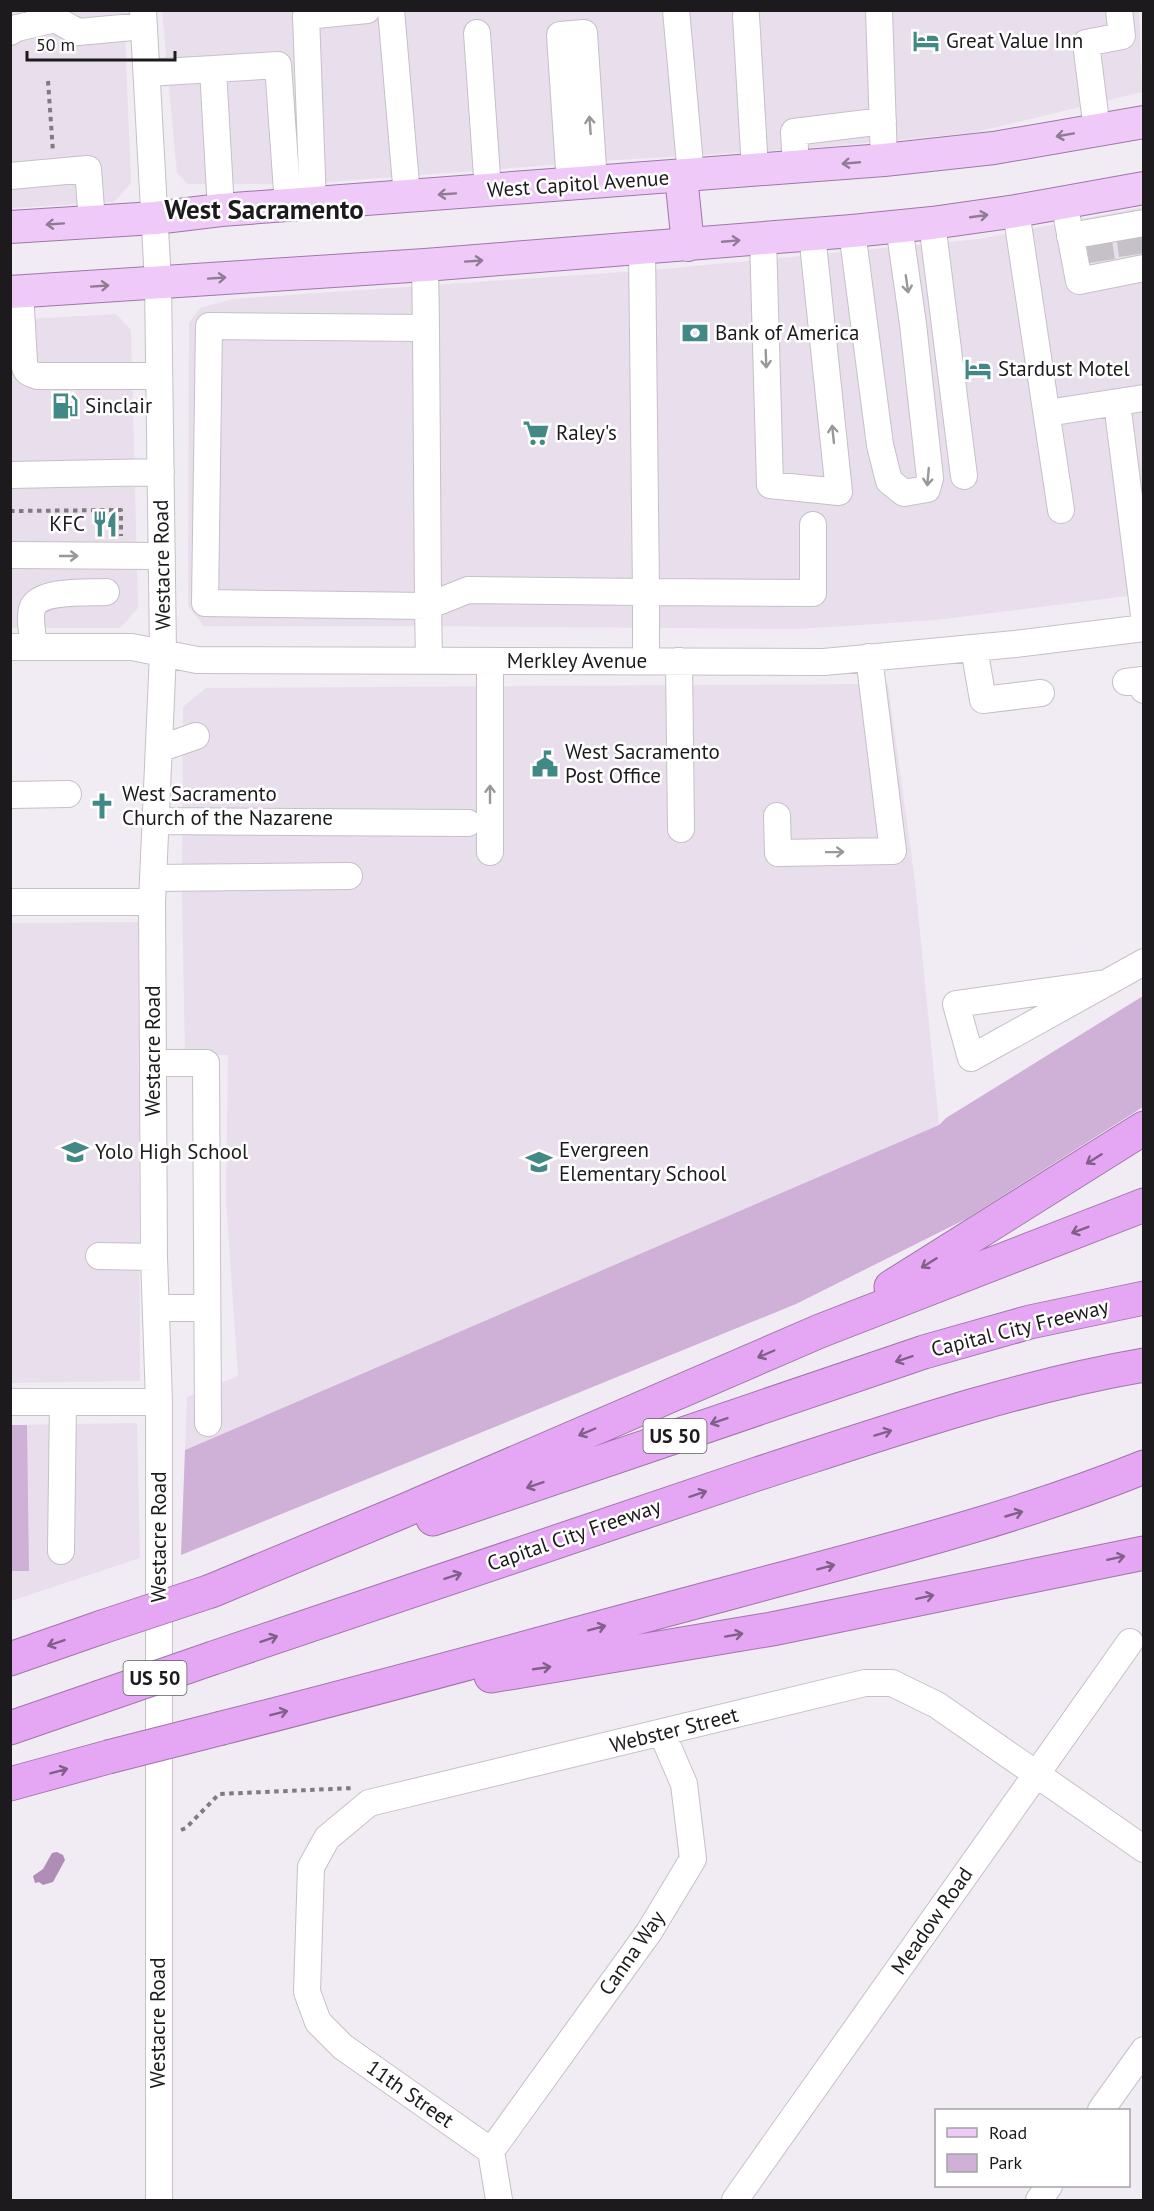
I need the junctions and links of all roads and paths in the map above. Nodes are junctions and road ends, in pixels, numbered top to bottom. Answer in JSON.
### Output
{"nodes":[{"id":1,"x":367,"y":10,"type":"edge"},
{"id":2,"x":391,"y":10,"type":"edge"},
{"id":3,"x":676,"y":10,"type":"edge"},
{"id":4,"x":879,"y":10,"type":"edge"},
{"id":5,"x":1119,"y":10,"type":"edge"},
{"id":6,"x":47,"y":15,"type":"edge"},
{"id":7,"x":746,"y":16,"type":"dead end"},
{"id":8,"x":144,"y":18,"type":"edge"},
{"id":9,"x":10,"y":32,"type":"edge"},
{"id":10,"x":477,"y":33,"type":"dead end"},
{"id":11,"x":213,"y":69,"type":"junction"},
{"id":12,"x":147,"y":73,"type":"junction"},
{"id":13,"x":48,"y":81,"type":"dead end"},
{"id":14,"x":883,"y":121,"type":"junction"},
{"id":15,"x":1143,"y":122,"type":"edge"},
{"id":16,"x":1097,"y":130,"type":"junction"},
{"id":17,"x":884,"y":160,"type":"junction"},
{"id":18,"x":796,"y":168,"type":"junction"},
{"id":19,"x":755,"y":170,"type":"junction"},
{"id":20,"x":55,"y":172,"type":"junction"},
{"id":21,"x":10,"y":176,"type":"edge"},
{"id":22,"x":686,"y":176,"type":"junction"},
{"id":23,"x":582,"y":184,"type":"junction"},
{"id":24,"x":1143,"y":188,"type":"edge"},
{"id":25,"x":488,"y":191,"type":"junction"},
{"id":26,"x":407,"y":196,"type":"junction"},
{"id":27,"x":1064,"y":202,"type":"junction"},
{"id":28,"x":301,"y":204,"type":"junction"},
{"id":29,"x":222,"y":210,"type":"junction"},
{"id":30,"x":1016,"y":211,"type":"junction"},
{"id":31,"x":155,"y":218,"type":"junction"},
{"id":32,"x":92,"y":222,"type":"junction"},
{"id":33,"x":932,"y":223,"type":"junction"},
{"id":34,"x":899,"y":226,"type":"junction"},
{"id":35,"x":10,"y":227,"type":"edge"},
{"id":36,"x":852,"y":231,"type":"junction"},
{"id":37,"x":812,"y":234,"type":"junction"},
{"id":38,"x":1070,"y":236,"type":"junction"},
{"id":39,"x":763,"y":238,"type":"junction"},
{"id":40,"x":688,"y":244,"type":"junction"},
{"id":41,"x":1135,"y":246,"type":"edge"},
{"id":42,"x":642,"y":248,"type":"junction"},
{"id":43,"x":1101,"y":252,"type":"junction"},
{"id":44,"x":425,"y":265,"type":"junction"},
{"id":45,"x":158,"y":282,"type":"junction"},
{"id":46,"x":15,"y":291,"type":"edge"},
{"id":47,"x":426,"y":328,"type":"junction"},
{"id":48,"x":159,"y":376,"type":"junction"},
{"id":49,"x":1143,"y":398,"type":"edge"},
{"id":50,"x":1117,"y":403,"type":"junction"},
{"id":51,"x":1047,"y":413,"type":"junction"},
{"id":52,"x":1134,"y":458,"type":"edge"},
{"id":53,"x":161,"y":472,"type":"junction"},
{"id":54,"x":10,"y":475,"type":"edge"},
{"id":55,"x":964,"y":476,"type":"dead end"},
{"id":56,"x":1061,"y":510,"type":"dead end"},
{"id":57,"x":10,"y":511,"type":"edge"},
{"id":58,"x":813,"y":525,"type":"dead end"},
{"id":59,"x":121,"y":545,"type":"dead end"},
{"id":60,"x":10,"y":555,"type":"edge"},
{"id":61,"x":162,"y":556,"type":"junction"},
{"id":62,"x":646,"y":591,"type":"junction"},
{"id":63,"x":106,"y":592,"type":"dead end"},
{"id":64,"x":428,"y":606,"type":"junction"},
{"id":65,"x":1143,"y":615,"type":"edge"},
{"id":66,"x":1143,"y":628,"type":"edge"},
{"id":67,"x":22,"y":647,"type":"edge"},
{"id":68,"x":974,"y":648,"type":"junction"},
{"id":69,"x":163,"y":653,"type":"junction"},
{"id":70,"x":869,"y":657,"type":"junction"},
{"id":71,"x":429,"y":660,"type":"junction"},
{"id":72,"x":490,"y":661,"type":"junction"},
{"id":73,"x":646,"y":661,"type":"junction"},
{"id":74,"x":679,"y":661,"type":"junction"},
{"id":75,"x":1041,"y":693,"type":"dead end"},
{"id":76,"x":196,"y":736,"type":"dead end"},
{"id":77,"x":159,"y":749,"type":"junction"},
{"id":78,"x":68,"y":794,"type":"dead end"},
{"id":79,"x":10,"y":795,"type":"edge"},
{"id":80,"x":777,"y":816,"type":"dead end"},
{"id":81,"x":156,"y":821,"type":"junction"},
{"id":82,"x":468,"y":823,"type":"dead end"},
{"id":83,"x":681,"y":829,"type":"dead end"},
{"id":84,"x":490,"y":852,"type":"dead end"},
{"id":85,"x":349,"y":876,"type":"dead end"},
{"id":86,"x":152,"y":890,"type":"junction"},
{"id":87,"x":10,"y":902,"type":"edge"},
{"id":88,"x":1143,"y":962,"type":"edge"},
{"id":89,"x":1106,"y":983,"type":"junction"},
{"id":90,"x":153,"y":1063,"type":"junction"},
{"id":91,"x":1143,"y":1128,"type":"edge"},
{"id":92,"x":1143,"y":1205,"type":"edge"},
{"id":93,"x":99,"y":1256,"type":"dead end"},
{"id":94,"x":153,"y":1257,"type":"junction"},
{"id":95,"x":1143,"y":1298,"type":"edge"},
{"id":96,"x":156,"y":1308,"type":"junction"},
{"id":97,"x":207,"y":1308,"type":"junction"},
{"id":98,"x":820,"y":1331,"type":"junction"},
{"id":99,"x":1143,"y":1365,"type":"edge"},
{"id":100,"x":10,"y":1402,"type":"edge"},
{"id":101,"x":63,"y":1402,"type":"junction"},
{"id":102,"x":159,"y":1402,"type":"junction"},
{"id":103,"x":208,"y":1423,"type":"dead end"},
{"id":104,"x":1143,"y":1467,"type":"edge"},
{"id":105,"x":61,"y":1551,"type":"dead end"},
{"id":106,"x":1143,"y":1553,"type":"edge"},
{"id":107,"x":211,"y":1591,"type":"junction"},
{"id":108,"x":1130,"y":1642,"type":"dead end"},
{"id":109,"x":10,"y":1659,"type":"edge"},
{"id":110,"x":338,"y":1698,"type":"junction"},
{"id":111,"x":10,"y":1728,"type":"edge"},
{"id":112,"x":662,"y":1733,"type":"junction"},
{"id":113,"x":1037,"y":1773,"type":"junction"},
{"id":114,"x":10,"y":1784,"type":"edge"},
{"id":115,"x":359,"y":1790,"type":"dead end"},
{"id":116,"x":158,"y":1837,"type":"junction"},
{"id":117,"x":1143,"y":1849,"type":"edge"},
{"id":118,"x":307,"y":1992,"type":"joint"},
{"id":119,"x":1143,"y":2050,"type":"edge"},
{"id":120,"x":1102,"y":2109,"type":"edge"},
{"id":121,"x":491,"y":2151,"type":"junction"},
{"id":122,"x":1048,"y":2187,"type":"edge"},
{"id":123,"x":159,"y":2200,"type":"edge"},
{"id":124,"x":499,"y":2200,"type":"edge"},
{"id":125,"x":735,"y":2200,"type":"edge"},
{"id":126,"x":1039,"y":2200,"type":"edge"}],
"edges":[{"from":1,"to":28,"type":"street"},
{"from":2,"to":26,"type":"street"},
{"from":3,"to":22,"type":"street"},
{"from":4,"to":14,"type":"street"},
{"from":5,"to":16,"type":"street"},
{"from":6,"to":8,"type":"street"},
{"from":6,"to":9,"type":"street"},
{"from":7,"to":19,"type":"street"},
{"from":8,"to":12,"type":"street","name":"Westacre Road"},
{"from":10,"to":25,"type":"street"},
{"from":11,"to":12,"type":"street"},
{"from":11,"to":28,"type":"street"},
{"from":11,"to":29,"type":"street"},
{"from":12,"to":31,"type":"street","name":"Westacre Road"},
{"from":13,"to":20,"type":"path"},
{"from":14,"to":17,"type":"street"},
{"from":14,"to":18,"type":"street"},
{"from":15,"to":16,"type":"main road","name":"West Capitol Avenue"},
{"from":16,"to":17,"type":"main road","name":"West Capitol Avenue","one_way":true},
{"from":17,"to":18,"type":"main road","name":"West Capitol Avenue","one_way":true},
{"from":18,"to":19,"type":"main road","name":"West Capitol Avenue"},
{"from":19,"to":22,"type":"main road","name":"West Capitol Avenue"},
{"from":20,"to":21,"type":"street"},
{"from":20,"to":32,"type":"street"},
{"from":22,"to":23,"type":"main road","name":"West Capitol Avenue"},
{"from":22,"to":40,"type":"main road"},
{"from":23,"to":23,"type":"street","one_way":true},
{"from":23,"to":25,"type":"main road","name":"West Capitol Avenue"},
{"from":24,"to":27,"type":"main road"},
{"from":25,"to":26,"type":"main road","name":"West Capitol Avenue","one_way":true},
{"from":26,"to":28,"type":"main road","name":"West Capitol Avenue"},
{"from":27,"to":30,"type":"main road"},
{"from":27,"to":38,"type":"street"},
{"from":28,"to":29,"type":"main road","name":"West Capitol Avenue"},
{"from":29,"to":31,"type":"main road","name":"West Capitol Avenue"},
{"from":33,"to":30,"type":"main road","one_way":true},
{"from":30,"to":51,"type":"street"},
{"from":31,"to":32,"type":"main road","name":"West Capitol Avenue"},
{"from":31,"to":45,"type":"street","name":"Westacre Road"},
{"from":32,"to":35,"type":"main road","name":"West Capitol Avenue","one_way":true},
{"from":33,"to":34,"type":"main road"},
{"from":33,"to":55,"type":"street"},
{"from":34,"to":36,"type":"main road"},
{"from":34,"to":36,"type":"street","one_way":true},
{"from":36,"to":37,"type":"main road"},
{"from":37,"to":39,"type":"main road"},
{"from":39,"to":37,"type":"street","one_way":true},
{"from":38,"to":43,"type":"street"},
{"from":38,"to":43,"type":"street"},
{"from":40,"to":39,"type":"main road","one_way":true},
{"from":40,"to":42,"type":"main road"},
{"from":41,"to":43,"type":"street"},
{"from":41,"to":43,"type":"street"},
{"from":44,"to":42,"type":"main road","one_way":true},
{"from":42,"to":62,"type":"street"},
{"from":45,"to":44,"type":"main road","one_way":true},
{"from":44,"to":47,"type":"street"},
{"from":46,"to":45,"type":"main road","one_way":true},
{"from":45,"to":48,"type":"street","name":"Westacre Road"},
{"from":46,"to":48,"type":"street"},
{"from":47,"to":64,"type":"street"},
{"from":47,"to":64,"type":"street"},
{"from":48,"to":53,"type":"street","name":"Westacre Road"},
{"from":49,"to":50,"type":"street"},
{"from":50,"to":51,"type":"street"},
{"from":50,"to":52,"type":"street"},
{"from":51,"to":56,"type":"street"},
{"from":52,"to":65,"type":"street"},
{"from":53,"to":54,"type":"street"},
{"from":53,"to":61,"type":"street","name":"Westacre Road"},
{"from":57,"to":59,"type":"path"},
{"from":58,"to":62,"type":"street"},
{"from":60,"to":61,"type":"street","one_way":true},
{"from":61,"to":69,"type":"street","name":"Westacre Road"},
{"from":62,"to":64,"type":"street"},
{"from":62,"to":73,"type":"street"},
{"from":63,"to":67,"type":"street"},
{"from":64,"to":71,"type":"street"},
{"from":66,"to":68,"type":"street","name":"Merkley Avenue"},
{"from":67,"to":69,"type":"street","name":"Merkley Avenue"},
{"from":68,"to":70,"type":"street","name":"Merkley Avenue"},
{"from":68,"to":75,"type":"street"},
{"from":69,"to":71,"type":"street","name":"Merkley Avenue"},
{"from":69,"to":77,"type":"street","name":"Westacre Road"},
{"from":70,"to":74,"type":"street","name":"Merkley Avenue"},
{"from":80,"to":70,"type":"street","one_way":true},
{"from":71,"to":72,"type":"street","name":"Merkley Avenue"},
{"from":72,"to":73,"type":"street","name":"Merkley Avenue"},
{"from":84,"to":72,"type":"street","one_way":true},
{"from":73,"to":74,"type":"street","name":"Merkley Avenue"},
{"from":74,"to":83,"type":"street"},
{"from":76,"to":77,"type":"street"},
{"from":77,"to":81,"type":"street","name":"Westacre Road"},
{"from":78,"to":79,"type":"street"},
{"from":81,"to":82,"type":"street"},
{"from":81,"to":86,"type":"street","name":"Westacre Road"},
{"from":85,"to":86,"type":"street"},
{"from":86,"to":87,"type":"street"},
{"from":86,"to":90,"type":"street","name":"Westacre Road"},
{"from":88,"to":89,"type":"street"},
{"from":89,"to":89,"type":"street"},
{"from":90,"to":94,"type":"street","name":"Westacre Road"},
{"from":90,"to":97,"type":"street"},
{"from":91,"to":98,"type":"highway","one_way":true},
{"from":92,"to":98,"type":"highway","one_way":true},
{"from":93,"to":94,"type":"street"},
{"from":94,"to":96,"type":"street","name":"Westacre Road"},
{"from":95,"to":107,"type":"highway","name":"Capital City Freeway","number":"US 50","one_way":true},
{"from":96,"to":97,"type":"street"},
{"from":96,"to":102,"type":"street","name":"Westacre Road"},
{"from":97,"to":103,"type":"street"},
{"from":98,"to":107,"type":"highway","one_way":true},
{"from":111,"to":99,"type":"highway","name":"Capital City Freeway","number":"US 50","one_way":true,"bridge":true},
{"from":100,"to":101,"type":"street"},
{"from":101,"to":102,"type":"street"},
{"from":101,"to":105,"type":"street"},
{"from":102,"to":116,"type":"street","name":"Westacre Road"},
{"from":110,"to":104,"type":"highway","one_way":true},
{"from":110,"to":106,"type":"highway","one_way":true},
{"from":107,"to":109,"type":"highway","name":"Capital City Freeway","number":"US 50","one_way":true,"bridge":true},
{"from":108,"to":113,"type":"street","name":"Meadow Road"},
{"from":114,"to":110,"type":"highway","one_way":true,"bridge":true},
{"from":112,"to":113,"type":"street","name":"Webster Street"},
{"from":112,"to":118,"type":"street","name":"Webster Street"},
{"from":112,"to":121,"type":"street","name":"Canna Way"},
{"from":113,"to":117,"type":"street","name":"Webster Street"},
{"from":113,"to":125,"type":"street","name":"Meadow Road"},
{"from":115,"to":116,"type":"path"},
{"from":116,"to":123,"type":"street","name":"Westacre Road"},
{"from":118,"to":121,"type":"street","name":"11th Street"},
{"from":119,"to":120,"type":"street"},
{"from":121,"to":124,"type":"street"},
{"from":122,"to":126,"type":"street"}]}
